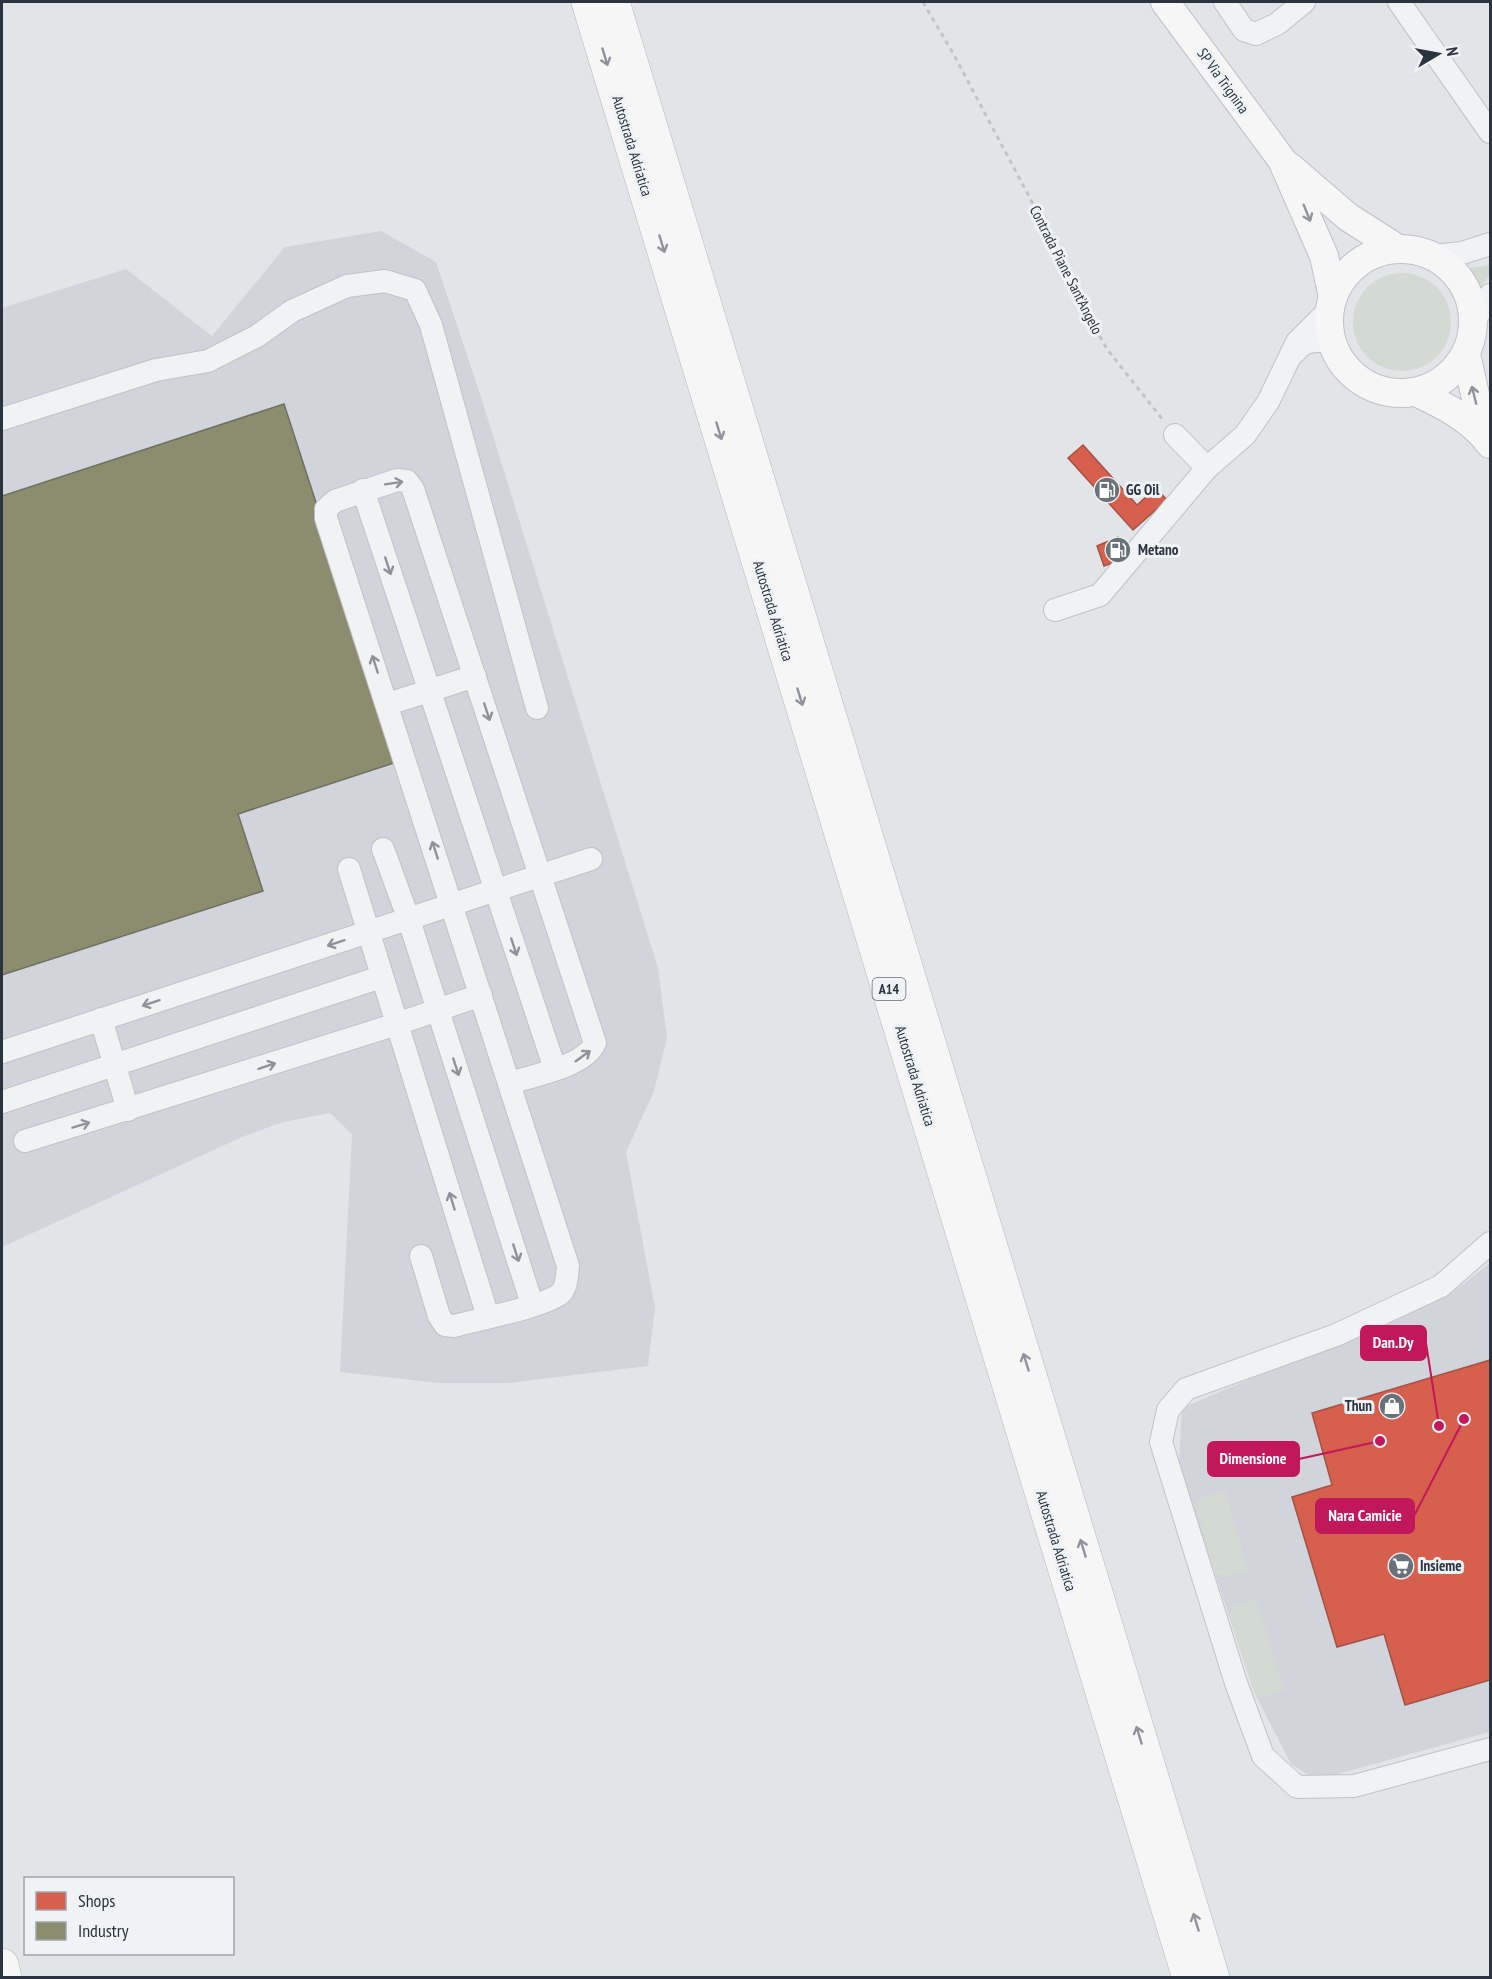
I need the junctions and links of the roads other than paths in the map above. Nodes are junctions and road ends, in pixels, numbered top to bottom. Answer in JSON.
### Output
{"nodes":[{"id":1,"x":588,"y":2,"type":"edge"},
{"id":2,"x":613,"y":2,"type":"edge"},
{"id":3,"x":1165,"y":2,"type":"edge"},
{"id":4,"x":1225,"y":2,"type":"edge"},
{"id":5,"x":1304,"y":2,"type":"edge"},
{"id":6,"x":1399,"y":2,"type":"edge"},
{"id":7,"x":1491,"y":132,"type":"edge"},
{"id":8,"x":1282,"y":160,"type":"junction"},
{"id":9,"x":1490,"y":243,"type":"edge"},
{"id":10,"x":1398,"y":249,"type":"junction"},
{"id":11,"x":1432,"y":256,"type":"junction"},
{"id":12,"x":1491,"y":295,"type":"edge"},
{"id":13,"x":1332,"y":303,"type":"junction"},
{"id":14,"x":1473,"y":323,"type":"junction"},
{"id":15,"x":1332,"y":343,"type":"junction"},
{"id":16,"x":1466,"y":354,"type":"junction"},
{"id":17,"x":1285,"y":365,"type":"junction"},
{"id":18,"x":1416,"y":392,"type":"junction"},
{"id":19,"x":2,"y":419,"type":"edge"},
{"id":20,"x":1175,"y":435,"type":"road end"},
{"id":21,"x":1487,"y":440,"type":"edge"},
{"id":22,"x":1207,"y":468,"type":"junction"},
{"id":23,"x":363,"y":490,"type":"junction"},
{"id":24,"x":1055,"y":610,"type":"dead end"},
{"id":25,"x":475,"y":676,"type":"junction"},
{"id":26,"x":429,"y":691,"type":"junction"},
{"id":27,"x":388,"y":704,"type":"junction"},
{"id":28,"x":537,"y":708,"type":"dead end"},
{"id":29,"x":383,"y":849,"type":"dead end"},
{"id":30,"x":591,"y":859,"type":"dead end"},
{"id":31,"x":349,"y":869,"type":"dead end"},
{"id":32,"x":542,"y":876,"type":"junction"},
{"id":33,"x":496,"y":892,"type":"junction"},
{"id":34,"x":453,"y":906,"type":"junction"},
{"id":35,"x":409,"y":920,"type":"junction"},
{"id":36,"x":367,"y":933,"type":"junction"},
{"id":37,"x":381,"y":977,"type":"junction"},
{"id":38,"x":482,"y":995,"type":"junction"},
{"id":39,"x":439,"y":1011,"type":"junction"},
{"id":40,"x":101,"y":1019,"type":"junction"},
{"id":41,"x":397,"y":1024,"type":"junction"},
{"id":42,"x":2,"y":1052,"type":"edge"},
{"id":43,"x":115,"y":1066,"type":"junction"},
{"id":44,"x":555,"y":1069,"type":"junction"},
{"id":45,"x":510,"y":1083,"type":"junction"},
{"id":46,"x":2,"y":1102,"type":"edge"},
{"id":47,"x":128,"y":1110,"type":"junction"},
{"id":48,"x":25,"y":1141,"type":"dead end"},
{"id":49,"x":1491,"y":1244,"type":"edge"},
{"id":50,"x":422,"y":1256,"type":"dead end"},
{"id":51,"x":532,"y":1304,"type":"junction"},
{"id":52,"x":488,"y":1317,"type":"junction"},
{"id":53,"x":1491,"y":1749,"type":"edge"},
{"id":54,"x":2,"y":1965,"type":"edge"},
{"id":55,"x":4,"y":1977,"type":"edge"},
{"id":56,"x":1189,"y":1977,"type":"edge"},
{"id":57,"x":1213,"y":1977,"type":"edge"}],
"edges":[{"from":1,"to":56,"type":"highway","name":"Autostrada Adriatica","number":"A14","one_way":true},
{"from":57,"to":2,"type":"highway","name":"Autostrada Adriatica","number":"A14","one_way":true},
{"from":3,"to":8,"type":"main road","name":"SP Via Trignina"},
{"from":4,"to":5,"type":"street"},
{"from":6,"to":7,"type":"street"},
{"from":8,"to":10,"type":"main road","name":"SP Via Trignina"},
{"from":8,"to":13,"type":"main road","name":"SP Via Trignina","one_way":true},
{"from":9,"to":11,"type":"street"},
{"from":10,"to":11,"type":"main road","name":"SP Via Trignina"},
{"from":10,"to":13,"type":"main road","name":"SP Via Trignina"},
{"from":11,"to":14,"type":"main road","name":"SP Via Trignina"},
{"from":12,"to":14,"type":"street"},
{"from":13,"to":15,"type":"main road","name":"SP Via Trignina"},
{"from":13,"to":17,"type":"street"},
{"from":14,"to":16,"type":"main road","name":"SP Via Trignina"},
{"from":15,"to":17,"type":"street"},
{"from":15,"to":18,"type":"main road","name":"SP Via Trignina"},
{"from":16,"to":18,"type":"main road","name":"SP Via Trignina"},
{"from":21,"to":16,"type":"main road","name":"SP Via Trignina","one_way":true},
{"from":17,"to":22,"type":"street"},
{"from":18,"to":21,"type":"main road","name":"SP Via Trignina"},
{"from":19,"to":28,"type":"street"},
{"from":20,"to":22,"type":"street"},
{"from":22,"to":24,"type":"street"},
{"from":23,"to":25,"type":"street","one_way":true},
{"from":23,"to":26,"type":"street","one_way":true},
{"from":27,"to":23,"type":"street","one_way":true},
{"from":25,"to":26,"type":"street"},
{"from":25,"to":32,"type":"street","one_way":true},
{"from":26,"to":27,"type":"street"},
{"from":26,"to":33,"type":"street"},
{"from":34,"to":27,"type":"street","one_way":true},
{"from":29,"to":35,"type":"street"},
{"from":30,"to":32,"type":"street"},
{"from":31,"to":36,"type":"street"},
{"from":32,"to":33,"type":"street"},
{"from":44,"to":32,"type":"street","one_way":true},
{"from":33,"to":34,"type":"street"},
{"from":33,"to":44,"type":"street","one_way":true},
{"from":34,"to":35,"type":"street"},
{"from":34,"to":38,"type":"street"},
{"from":35,"to":36,"type":"street"},
{"from":35,"to":39,"type":"street"},
{"from":36,"to":37,"type":"street"},
{"from":36,"to":40,"type":"street","one_way":true},
{"from":37,"to":41,"type":"street"},
{"from":37,"to":43,"type":"street"},
{"from":38,"to":39,"type":"street"},
{"from":38,"to":45,"type":"street"},
{"from":39,"to":41,"type":"street"},
{"from":39,"to":51,"type":"street","one_way":true},
{"from":40,"to":42,"type":"street"},
{"from":40,"to":43,"type":"street"},
{"from":47,"to":41,"type":"street","one_way":true},
{"from":52,"to":41,"type":"street","one_way":true},
{"from":43,"to":46,"type":"street"},
{"from":43,"to":47,"type":"street"},
{"from":44,"to":45,"type":"street"},
{"from":45,"to":51,"type":"street"},
{"from":48,"to":47,"type":"street","one_way":true},
{"from":49,"to":53,"type":"street"},
{"from":50,"to":52,"type":"street"},
{"from":51,"to":52,"type":"street"},
{"from":54,"to":55,"type":"highway"}]}
